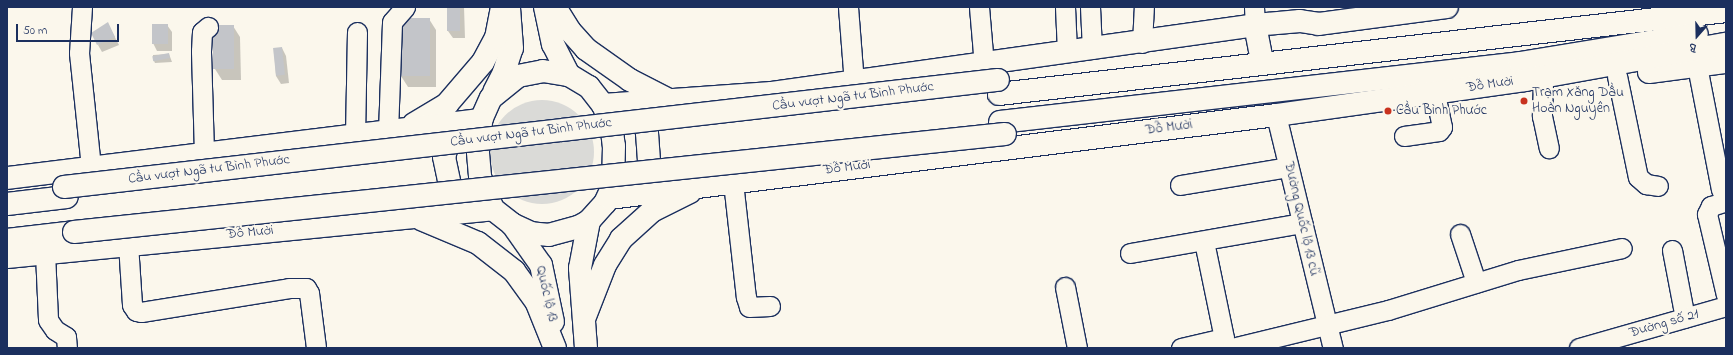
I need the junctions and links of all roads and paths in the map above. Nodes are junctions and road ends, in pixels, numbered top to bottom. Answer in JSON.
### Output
{"nodes":[{"id":1,"x":82,"y":7,"type":"edge"},
{"id":2,"x":406,"y":7,"type":"edge"},
{"id":3,"x":502,"y":7,"type":"edge"},
{"id":4,"x":508,"y":7,"type":"edge"},
{"id":5,"x":545,"y":7,"type":"edge"},
{"id":6,"x":556,"y":7,"type":"edge"},
{"id":7,"x":848,"y":7,"type":"edge"},
{"id":8,"x":979,"y":7,"type":"edge"},
{"id":9,"x":1065,"y":7,"type":"edge"},
{"id":10,"x":1090,"y":7,"type":"edge"},
{"id":11,"x":1144,"y":7,"type":"edge"},
{"id":12,"x":1368,"y":7,"type":"edge"},
{"id":13,"x":1447,"y":7,"type":"edge"},
{"id":14,"x":1726,"y":11,"type":"edge"},
{"id":15,"x":1254,"y":16,"type":"edge"},
{"id":16,"x":1300,"y":21,"type":"junction"},
{"id":17,"x":208,"y":27,"type":"dead end"},
{"id":18,"x":1726,"y":30,"type":"edge"},
{"id":19,"x":357,"y":32,"type":"dead end"},
{"id":20,"x":1142,"y":43,"type":"junction"},
{"id":21,"x":1726,"y":44,"type":"edge"},
{"id":22,"x":1092,"y":48,"type":"junction"},
{"id":23,"x":1067,"y":51,"type":"junction"},
{"id":24,"x":1260,"y":55,"type":"junction"},
{"id":25,"x":1726,"y":62,"type":"edge"},
{"id":26,"x":1697,"y":66,"type":"junction"},
{"id":27,"x":569,"y":75,"type":"junction"},
{"id":28,"x":1529,"y":76,"type":"junction"},
{"id":29,"x":1617,"y":76,"type":"junction"},
{"id":30,"x":994,"y":80,"type":"junction"},
{"id":31,"x":854,"y":82,"type":"junction"},
{"id":32,"x":1435,"y":93,"type":"junction"},
{"id":33,"x":491,"y":98,"type":"junction"},
{"id":34,"x":672,"y":102,"type":"junction"},
{"id":35,"x":1274,"y":102,"type":"junction"},
{"id":36,"x":630,"y":104,"type":"junction"},
{"id":37,"x":603,"y":106,"type":"junction"},
{"id":38,"x":481,"y":120,"type":"junction"},
{"id":39,"x":453,"y":124,"type":"junction"},
{"id":40,"x":394,"y":131,"type":"junction"},
{"id":41,"x":355,"y":136,"type":"junction"},
{"id":42,"x":1404,"y":136,"type":"dead end"},
{"id":43,"x":1549,"y":148,"type":"dead end"},
{"id":44,"x":204,"y":154,"type":"junction"},
{"id":45,"x":91,"y":167,"type":"junction"},
{"id":46,"x":1288,"y":167,"type":"junction"},
{"id":47,"x":7,"y":178,"type":"edge"},
{"id":48,"x":733,"y":182,"type":"junction"},
{"id":49,"x":1180,"y":185,"type":"dead end"},
{"id":50,"x":703,"y":186,"type":"junction"},
{"id":51,"x":1658,"y":186,"type":"dead end"},
{"id":52,"x":650,"y":191,"type":"junction"},
{"id":53,"x":66,"y":192,"type":"junction"},
{"id":54,"x":7,"y":194,"type":"edge"},
{"id":55,"x":609,"y":198,"type":"junction"},
{"id":56,"x":1725,"y":202,"type":"edge"},
{"id":57,"x":7,"y":204,"type":"edge"},
{"id":58,"x":492,"y":209,"type":"junction"},
{"id":59,"x":466,"y":212,"type":"junction"},
{"id":60,"x":418,"y":218,"type":"junction"},
{"id":61,"x":589,"y":221,"type":"junction"},
{"id":62,"x":1302,"y":223,"type":"junction"},
{"id":63,"x":512,"y":224,"type":"junction"},
{"id":64,"x":74,"y":228,"type":"junction"},
{"id":65,"x":7,"y":232,"type":"edge"},
{"id":66,"x":1460,"y":234,"type":"dead end"},
{"id":67,"x":7,"y":240,"type":"edge"},
{"id":68,"x":1204,"y":241,"type":"junction"},
{"id":69,"x":128,"y":244,"type":"junction"},
{"id":70,"x":1622,"y":248,"type":"dead end"},
{"id":71,"x":1672,"y":250,"type":"dead end"},
{"id":72,"x":45,"y":253,"type":"junction"},
{"id":73,"x":1130,"y":253,"type":"dead end"},
{"id":74,"x":7,"y":256,"type":"edge"},
{"id":75,"x":1476,"y":282,"type":"junction"},
{"id":76,"x":1065,"y":287,"type":"dead end"},
{"id":77,"x":1726,"y":295,"type":"edge"},
{"id":78,"x":770,"y":306,"type":"dead end"},
{"id":79,"x":1726,"y":306,"type":"edge"},
{"id":80,"x":585,"y":308,"type":"junction"},
{"id":81,"x":1685,"y":318,"type":"junction"},
{"id":82,"x":1326,"y":324,"type":"junction"},
{"id":83,"x":67,"y":348,"type":"edge"},
{"id":84,"x":316,"y":348,"type":"edge"},
{"id":85,"x":556,"y":348,"type":"edge"},
{"id":86,"x":586,"y":348,"type":"edge"},
{"id":87,"x":594,"y":348,"type":"edge"},
{"id":88,"x":1077,"y":348,"type":"edge"},
{"id":89,"x":1181,"y":348,"type":"edge"},
{"id":90,"x":1232,"y":348,"type":"edge"},
{"id":91,"x":1333,"y":348,"type":"edge"},
{"id":92,"x":1579,"y":348,"type":"edge"}],
"edges":[{"from":1,"to":45,"type":"street"},
{"from":2,"to":40,"type":"street"},
{"from":3,"to":40,"type":"highway"},
{"from":4,"to":33,"type":"highway"},
{"from":5,"to":27,"type":"highway"},
{"from":6,"to":34,"type":"highway"},
{"from":7,"to":31,"type":"street"},
{"from":8,"to":30,"type":"street"},
{"from":9,"to":23,"type":"street"},
{"from":10,"to":22,"type":"street"},
{"from":11,"to":20,"type":"street"},
{"from":12,"to":16,"type":"highway"},
{"from":13,"to":16,"type":"highway"},
{"from":14,"to":24,"type":"highway"},
{"from":15,"to":16,"type":"highway"},
{"from":15,"to":20,"type":"highway"},
{"from":15,"to":24,"type":"highway"},
{"from":17,"to":44,"type":"street"},
{"from":18,"to":28,"type":"highway","name":"Đỗ Mười"},
{"from":19,"to":41,"type":"street"},
{"from":20,"to":22,"type":"highway"},
{"from":21,"to":28,"type":"highway","name":"Đỗ Mười"},
{"from":22,"to":23,"type":"highway"},
{"from":23,"to":30,"type":"highway"},
{"from":24,"to":30,"type":"highway"},
{"from":25,"to":26,"type":"highway"},
{"from":26,"to":29,"type":"highway"},
{"from":26,"to":56,"type":"street"},
{"from":27,"to":33,"type":"highway"},
{"from":27,"to":37,"type":"highway"},
{"from":28,"to":29,"type":"highway"},
{"from":28,"to":32,"type":"highway","name":"Đỗ Mười"},
{"from":28,"to":35,"type":"highway","name":"Đỗ Mười"},
{"from":28,"to":43,"type":"street"},
{"from":29,"to":51,"type":"street"},
{"from":30,"to":31,"type":"highway"},
{"from":30,"to":53,"type":"highway","name":"Cầu vượt Ngã tư Bình Phước"},
{"from":31,"to":34,"type":"highway"},
{"from":32,"to":35,"type":"highway","name":"Đỗ Mười"},
{"from":32,"to":42,"type":"street"},
{"from":33,"to":38,"type":"highway"},
{"from":34,"to":36,"type":"highway"},
{"from":35,"to":46,"type":"street","name":"Đường Quốc lộ 13 cũ"},
{"from":35,"to":48,"type":"highway","name":"Đỗ Mười"},
{"from":35,"to":64,"type":"highway","name":"Đỗ Mười"},
{"from":36,"to":37,"type":"highway"},
{"from":36,"to":52,"type":"highway"},
{"from":37,"to":55,"type":"highway"},
{"from":38,"to":39,"type":"highway"},
{"from":38,"to":58,"type":"highway"},
{"from":39,"to":40,"type":"highway"},
{"from":39,"to":59,"type":"highway"},
{"from":40,"to":41,"type":"highway"},
{"from":41,"to":44,"type":"highway"},
{"from":44,"to":45,"type":"highway"},
{"from":45,"to":47,"type":"highway"},
{"from":46,"to":49,"type":"street"},
{"from":46,"to":62,"type":"street","name":"Đường Quốc lộ 13 cũ"},
{"from":48,"to":50,"type":"highway","name":"Đỗ Mười"},
{"from":48,"to":78,"type":"street"},
{"from":50,"to":52,"type":"highway","name":"Đỗ Mười"},
{"from":50,"to":80,"type":"highway"},
{"from":52,"to":55,"type":"highway","name":"Đỗ Mười"},
{"from":53,"to":54,"type":"highway"},
{"from":53,"to":57,"type":"highway"},
{"from":55,"to":61,"type":"highway"},
{"from":56,"to":77,"type":"street"},
{"from":58,"to":59,"type":"highway","name":"Đỗ Mười"},
{"from":58,"to":63,"type":"highway"},
{"from":59,"to":60,"type":"highway","name":"Đỗ Mười"},
{"from":60,"to":69,"type":"highway","name":"Đỗ Mười"},
{"from":60,"to":85,"type":"highway"},
{"from":61,"to":63,"type":"highway"},
{"from":61,"to":80,"type":"highway"},
{"from":62,"to":68,"type":"street"},
{"from":62,"to":82,"type":"street","name":"Đường Quốc lộ 13 cũ"},
{"from":63,"to":85,"type":"highway","name":"Quốc lộ 13"},
{"from":64,"to":65,"type":"highway"},
{"from":64,"to":67,"type":"highway"},
{"from":66,"to":75,"type":"street"},
{"from":68,"to":73,"type":"street"},
{"from":68,"to":89,"type":"street"},
{"from":69,"to":72,"type":"highway","name":"Đỗ Mười"},
{"from":69,"to":84,"type":"street"},
{"from":70,"to":75,"type":"street"},
{"from":71,"to":81,"type":"street"},
{"from":72,"to":74,"type":"highway","name":"Đỗ Mười"},
{"from":72,"to":83,"type":"street"},
{"from":75,"to":82,"type":"street"},
{"from":76,"to":88,"type":"street"},
{"from":79,"to":81,"type":"street","name":"Đường số 21"},
{"from":80,"to":86,"type":"highway"},
{"from":80,"to":87,"type":"highway"},
{"from":81,"to":92,"type":"street","name":"Đường số 21"},
{"from":82,"to":90,"type":"street"},
{"from":82,"to":91,"type":"street","name":"Đường Quốc lộ 13 cũ"}]}
